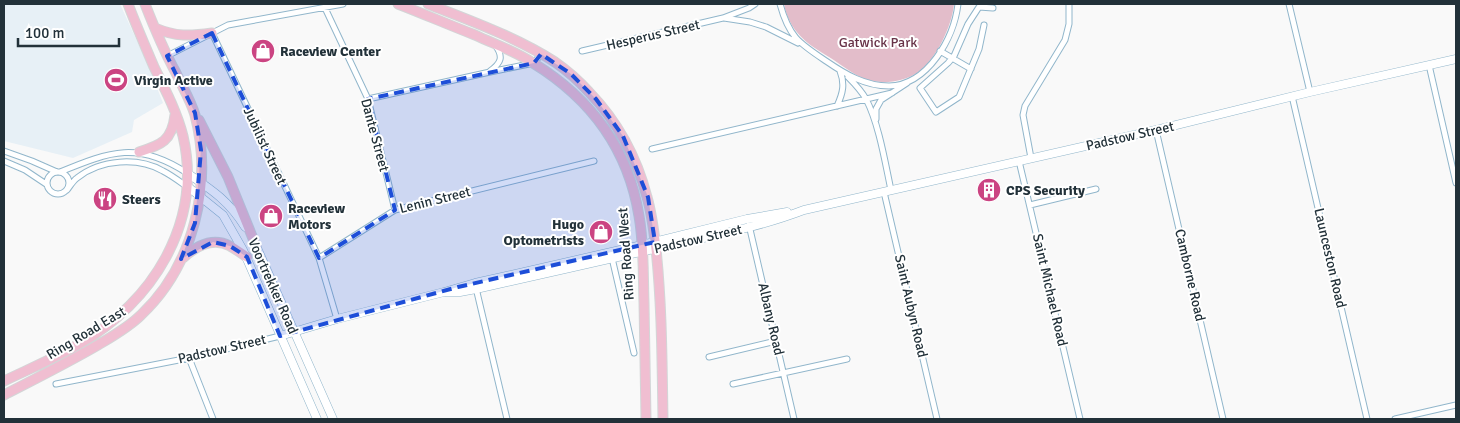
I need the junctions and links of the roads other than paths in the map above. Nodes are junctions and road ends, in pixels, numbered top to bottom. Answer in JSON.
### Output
{"nodes":[{"id":1,"x":128,"y":4,"type":"edge"},
{"id":2,"x":145,"y":4,"type":"edge"},
{"id":3,"x":343,"y":4,"type":"edge"},
{"id":4,"x":398,"y":4,"type":"edge"},
{"id":5,"x":428,"y":4,"type":"edge"},
{"id":6,"x":755,"y":4,"type":"edge"},
{"id":7,"x":780,"y":4,"type":"edge"},
{"id":8,"x":958,"y":4,"type":"edge"},
{"id":9,"x":1069,"y":4,"type":"edge"},
{"id":10,"x":1289,"y":4,"type":"edge"},
{"id":11,"x":325,"y":8,"type":"junction"},
{"id":12,"x":993,"y":8,"type":"dead end"},
{"id":13,"x":723,"y":18,"type":"junction"},
{"id":14,"x":984,"y":25,"type":"dead end"},
{"id":15,"x":155,"y":28,"type":"junction"},
{"id":16,"x":212,"y":33,"type":"junction"},
{"id":17,"x":494,"y":44,"type":"junction"},
{"id":18,"x":801,"y":44,"type":"junction"},
{"id":19,"x":582,"y":51,"type":"dead end"},
{"id":20,"x":940,"y":51,"type":"junction"},
{"id":21,"x":541,"y":54,"type":"junction"},
{"id":22,"x":167,"y":56,"type":"junction"},
{"id":23,"x":953,"y":58,"type":"junction"},
{"id":24,"x":1456,"y":59,"type":"edge"},
{"id":25,"x":534,"y":63,"type":"junction"},
{"id":26,"x":1429,"y":65,"type":"junction"},
{"id":27,"x":971,"y":69,"type":"junction"},
{"id":28,"x":490,"y":72,"type":"junction"},
{"id":29,"x":842,"y":72,"type":"junction"},
{"id":30,"x":918,"y":76,"type":"junction"},
{"id":31,"x":1310,"y":92,"type":"junction"},
{"id":32,"x":892,"y":93,"type":"junction"},
{"id":33,"x":1292,"y":96,"type":"junction"},
{"id":34,"x":368,"y":99,"type":"junction"},
{"id":35,"x":866,"y":100,"type":"junction"},
{"id":36,"x":837,"y":106,"type":"junction"},
{"id":37,"x":175,"y":111,"type":"junction"},
{"id":38,"x":194,"y":113,"type":"junction"},
{"id":39,"x":876,"y":123,"type":"junction"},
{"id":40,"x":1156,"y":130,"type":"junction"},
{"id":41,"x":652,"y":149,"type":"dead end"},
{"id":42,"x":4,"y":151,"type":"edge"},
{"id":43,"x":139,"y":152,"type":"junction"},
{"id":44,"x":1031,"y":158,"type":"junction"},
{"id":45,"x":4,"y":160,"type":"edge"},
{"id":46,"x":594,"y":161,"type":"dead end"},
{"id":47,"x":1020,"y":161,"type":"junction"},
{"id":48,"x":59,"y":172,"type":"junction"},
{"id":49,"x":187,"y":173,"type":"junction"},
{"id":50,"x":201,"y":182,"type":"junction"},
{"id":51,"x":1456,"y":182,"type":"edge"},
{"id":52,"x":46,"y":184,"type":"junction"},
{"id":53,"x":187,"y":186,"type":"junction"},
{"id":54,"x":1096,"y":189,"type":"dead end"},
{"id":55,"x":67,"y":190,"type":"junction"},
{"id":56,"x":888,"y":191,"type":"junction"},
{"id":57,"x":199,"y":195,"type":"junction"},
{"id":58,"x":1030,"y":205,"type":"junction"},
{"id":59,"x":394,"y":210,"type":"junction"},
{"id":60,"x":748,"y":223,"type":"junction"},
{"id":61,"x":656,"y":245,"type":"junction"},
{"id":62,"x":256,"y":246,"type":"junction"},
{"id":63,"x":642,"y":249,"type":"junction"},
{"id":64,"x":247,"y":258,"type":"junction"},
{"id":65,"x":319,"y":258,"type":"junction"},
{"id":66,"x":612,"y":258,"type":"junction"},
{"id":67,"x":181,"y":259,"type":"junction"},
{"id":68,"x":475,"y":286,"type":"junction"},
{"id":69,"x":337,"y":318,"type":"junction"},
{"id":70,"x":293,"y":331,"type":"junction"},
{"id":71,"x":280,"y":336,"type":"junction"},
{"id":72,"x":776,"y":341,"type":"junction"},
{"id":73,"x":66,"y":350,"type":"junction"},
{"id":74,"x":634,"y":353,"type":"dead end"},
{"id":75,"x":709,"y":357,"type":"dead end"},
{"id":76,"x":74,"y":358,"type":"junction"},
{"id":77,"x":189,"y":358,"type":"junction"},
{"id":78,"x":847,"y":359,"type":"dead end"},
{"id":79,"x":784,"y":374,"type":"junction"},
{"id":80,"x":4,"y":380,"type":"edge"},
{"id":81,"x":56,"y":384,"type":"dead end"},
{"id":82,"x":732,"y":384,"type":"dead end"},
{"id":83,"x":4,"y":396,"type":"edge"},
{"id":84,"x":1456,"y":405,"type":"edge"},
{"id":85,"x":213,"y":419,"type":"edge"},
{"id":86,"x":317,"y":419,"type":"edge"},
{"id":87,"x":333,"y":419,"type":"edge"},
{"id":88,"x":507,"y":419,"type":"edge"},
{"id":89,"x":646,"y":419,"type":"edge"},
{"id":90,"x":663,"y":419,"type":"edge"},
{"id":91,"x":794,"y":419,"type":"edge"},
{"id":92,"x":937,"y":419,"type":"edge"},
{"id":93,"x":1080,"y":419,"type":"edge"},
{"id":94,"x":1223,"y":419,"type":"edge"},
{"id":95,"x":1367,"y":419,"type":"edge"},
{"id":96,"x":1395,"y":419,"type":"edge"}],
"edges":[{"from":1,"to":37,"type":"main road","name":"Ring Road East"},
{"from":2,"to":15,"type":"main road"},
{"from":3,"to":11,"type":"street"},
{"from":4,"to":17,"type":"main road","name":"Ring Road West"},
{"from":5,"to":21,"type":"main road","name":"Ring Road West"},
{"from":6,"to":13,"type":"street","name":"Hesperus Street"},
{"from":7,"to":18,"type":"street"},
{"from":8,"to":20,"type":"street"},
{"from":9,"to":44,"type":"street"},
{"from":10,"to":31,"type":"street"},
{"from":11,"to":16,"type":"street"},
{"from":11,"to":34,"type":"street","name":"Dante Street"},
{"from":12,"to":23,"type":"street"},
{"from":13,"to":18,"type":"street","name":"Hesperus Street"},
{"from":13,"to":19,"type":"street","name":"Hesperus Street"},
{"from":14,"to":27,"type":"street"},
{"from":15,"to":16,"type":"main road"},
{"from":15,"to":22,"type":"main road"},
{"from":16,"to":22,"type":"street"},
{"from":16,"to":65,"type":"street","name":"Jubilist Street"},
{"from":17,"to":25,"type":"main road","name":"Ring Road West"},
{"from":17,"to":28,"type":"street"},
{"from":18,"to":29,"type":"street"},
{"from":20,"to":23,"type":"street"},
{"from":20,"to":30,"type":"street"},
{"from":21,"to":25,"type":"street"},
{"from":21,"to":61,"type":"main road","name":"Ring Road West"},
{"from":22,"to":38,"type":"main road"},
{"from":23,"to":27,"type":"street"},
{"from":23,"to":27,"type":"street"},
{"from":24,"to":26,"type":"street","name":"Padstow Street"},
{"from":25,"to":28,"type":"street"},
{"from":25,"to":63,"type":"main road","name":"Ring Road West"},
{"from":26,"to":31,"type":"street","name":"Padstow Street"},
{"from":26,"to":51,"type":"street"},
{"from":28,"to":34,"type":"street"},
{"from":29,"to":30,"type":"street"},
{"from":29,"to":35,"type":"street"},
{"from":29,"to":36,"type":"street"},
{"from":30,"to":32,"type":"street"},
{"from":31,"to":33,"type":"street","name":"Padstow Street"},
{"from":32,"to":35,"type":"street"},
{"from":32,"to":39,"type":"street"},
{"from":33,"to":40,"type":"street","name":"Padstow Street"},
{"from":33,"to":95,"type":"street","name":"Launceston Road"},
{"from":34,"to":59,"type":"street","name":"Dante Street"},
{"from":35,"to":36,"type":"street"},
{"from":35,"to":39,"type":"street"},
{"from":36,"to":41,"type":"street"},
{"from":37,"to":43,"type":"main road"},
{"from":37,"to":49,"type":"main road","name":"Ring Road East"},
{"from":38,"to":50,"type":"main road","name":"Ring Road East"},
{"from":38,"to":62,"type":"main road"},
{"from":39,"to":56,"type":"street","name":"Saint Aubyn Road"},
{"from":40,"to":44,"type":"street","name":"Padstow Street"},
{"from":40,"to":94,"type":"street","name":"Camborne Road"},
{"from":42,"to":48,"type":"street"},
{"from":43,"to":48,"type":"street"},
{"from":43,"to":49,"type":"street"},
{"from":44,"to":47,"type":"street","name":"Padstow Street"},
{"from":45,"to":52,"type":"street"},
{"from":46,"to":59,"type":"street","name":"Lenin Street"},
{"from":47,"to":56,"type":"street","name":"Padstow Street"},
{"from":47,"to":58,"type":"street","name":"Saint Michael Road"},
{"from":48,"to":52,"type":"street"},
{"from":48,"to":55,"type":"street"},
{"from":49,"to":50,"type":"street","name":"Voortrekker Road"},
{"from":49,"to":53,"type":"main road","name":"Ring Road East"},
{"from":50,"to":57,"type":"main road","name":"Ring Road East"},
{"from":50,"to":62,"type":"street","name":"Voortrekker Road"},
{"from":52,"to":55,"type":"street"},
{"from":53,"to":55,"type":"street"},
{"from":53,"to":57,"type":"street","name":"Voortrekker Road"},
{"from":53,"to":73,"type":"main road","name":"Ring Road East"},
{"from":54,"to":58,"type":"street"},
{"from":56,"to":60,"type":"street","name":"Padstow Street"},
{"from":56,"to":92,"type":"street","name":"Saint Aubyn Road"},
{"from":57,"to":64,"type":"street","name":"Voortrekker Road"},
{"from":57,"to":67,"type":"main road","name":"Ring Road East"},
{"from":58,"to":93,"type":"street","name":"Saint Michael Road"},
{"from":59,"to":65,"type":"street","name":"Lenin Street"},
{"from":60,"to":61,"type":"street","name":"Padstow Street"},
{"from":60,"to":72,"type":"street","name":"Albany Road"},
{"from":61,"to":63,"type":"street","name":"Padstow Street"},
{"from":61,"to":90,"type":"main road","name":"Ring Road West"},
{"from":62,"to":70,"type":"street","name":"Voortrekker Road"},
{"from":63,"to":66,"type":"street","name":"Padstow Street"},
{"from":63,"to":68,"type":"street","name":"Padstow Street"},
{"from":63,"to":89,"type":"main road","name":"Ring Road West"},
{"from":64,"to":67,"type":"main road"},
{"from":64,"to":71,"type":"street","name":"Voortrekker Road"},
{"from":65,"to":69,"type":"street"},
{"from":66,"to":68,"type":"street","name":"Padstow Street"},
{"from":66,"to":74,"type":"street"},
{"from":67,"to":76,"type":"main road","name":"Ring Road East"},
{"from":68,"to":69,"type":"street","name":"Padstow Street"},
{"from":68,"to":88,"type":"street"},
{"from":69,"to":70,"type":"street","name":"Padstow Street"},
{"from":70,"to":71,"type":"street","name":"Padstow Street"},
{"from":70,"to":87,"type":"street","name":"Voortrekker Road"},
{"from":71,"to":77,"type":"street","name":"Padstow Street"},
{"from":71,"to":86,"type":"street","name":"Voortrekker Road"},
{"from":72,"to":75,"type":"street"},
{"from":72,"to":79,"type":"street","name":"Albany Road"},
{"from":73,"to":76,"type":"main road"},
{"from":73,"to":80,"type":"main road","name":"Ring Road East"},
{"from":76,"to":83,"type":"main road","name":"Ring Road East"},
{"from":77,"to":81,"type":"street","name":"Padstow Street"},
{"from":77,"to":85,"type":"street"},
{"from":78,"to":79,"type":"street"},
{"from":79,"to":82,"type":"street"},
{"from":79,"to":91,"type":"street","name":"Albany Road"},
{"from":84,"to":96,"type":"street"}]}
